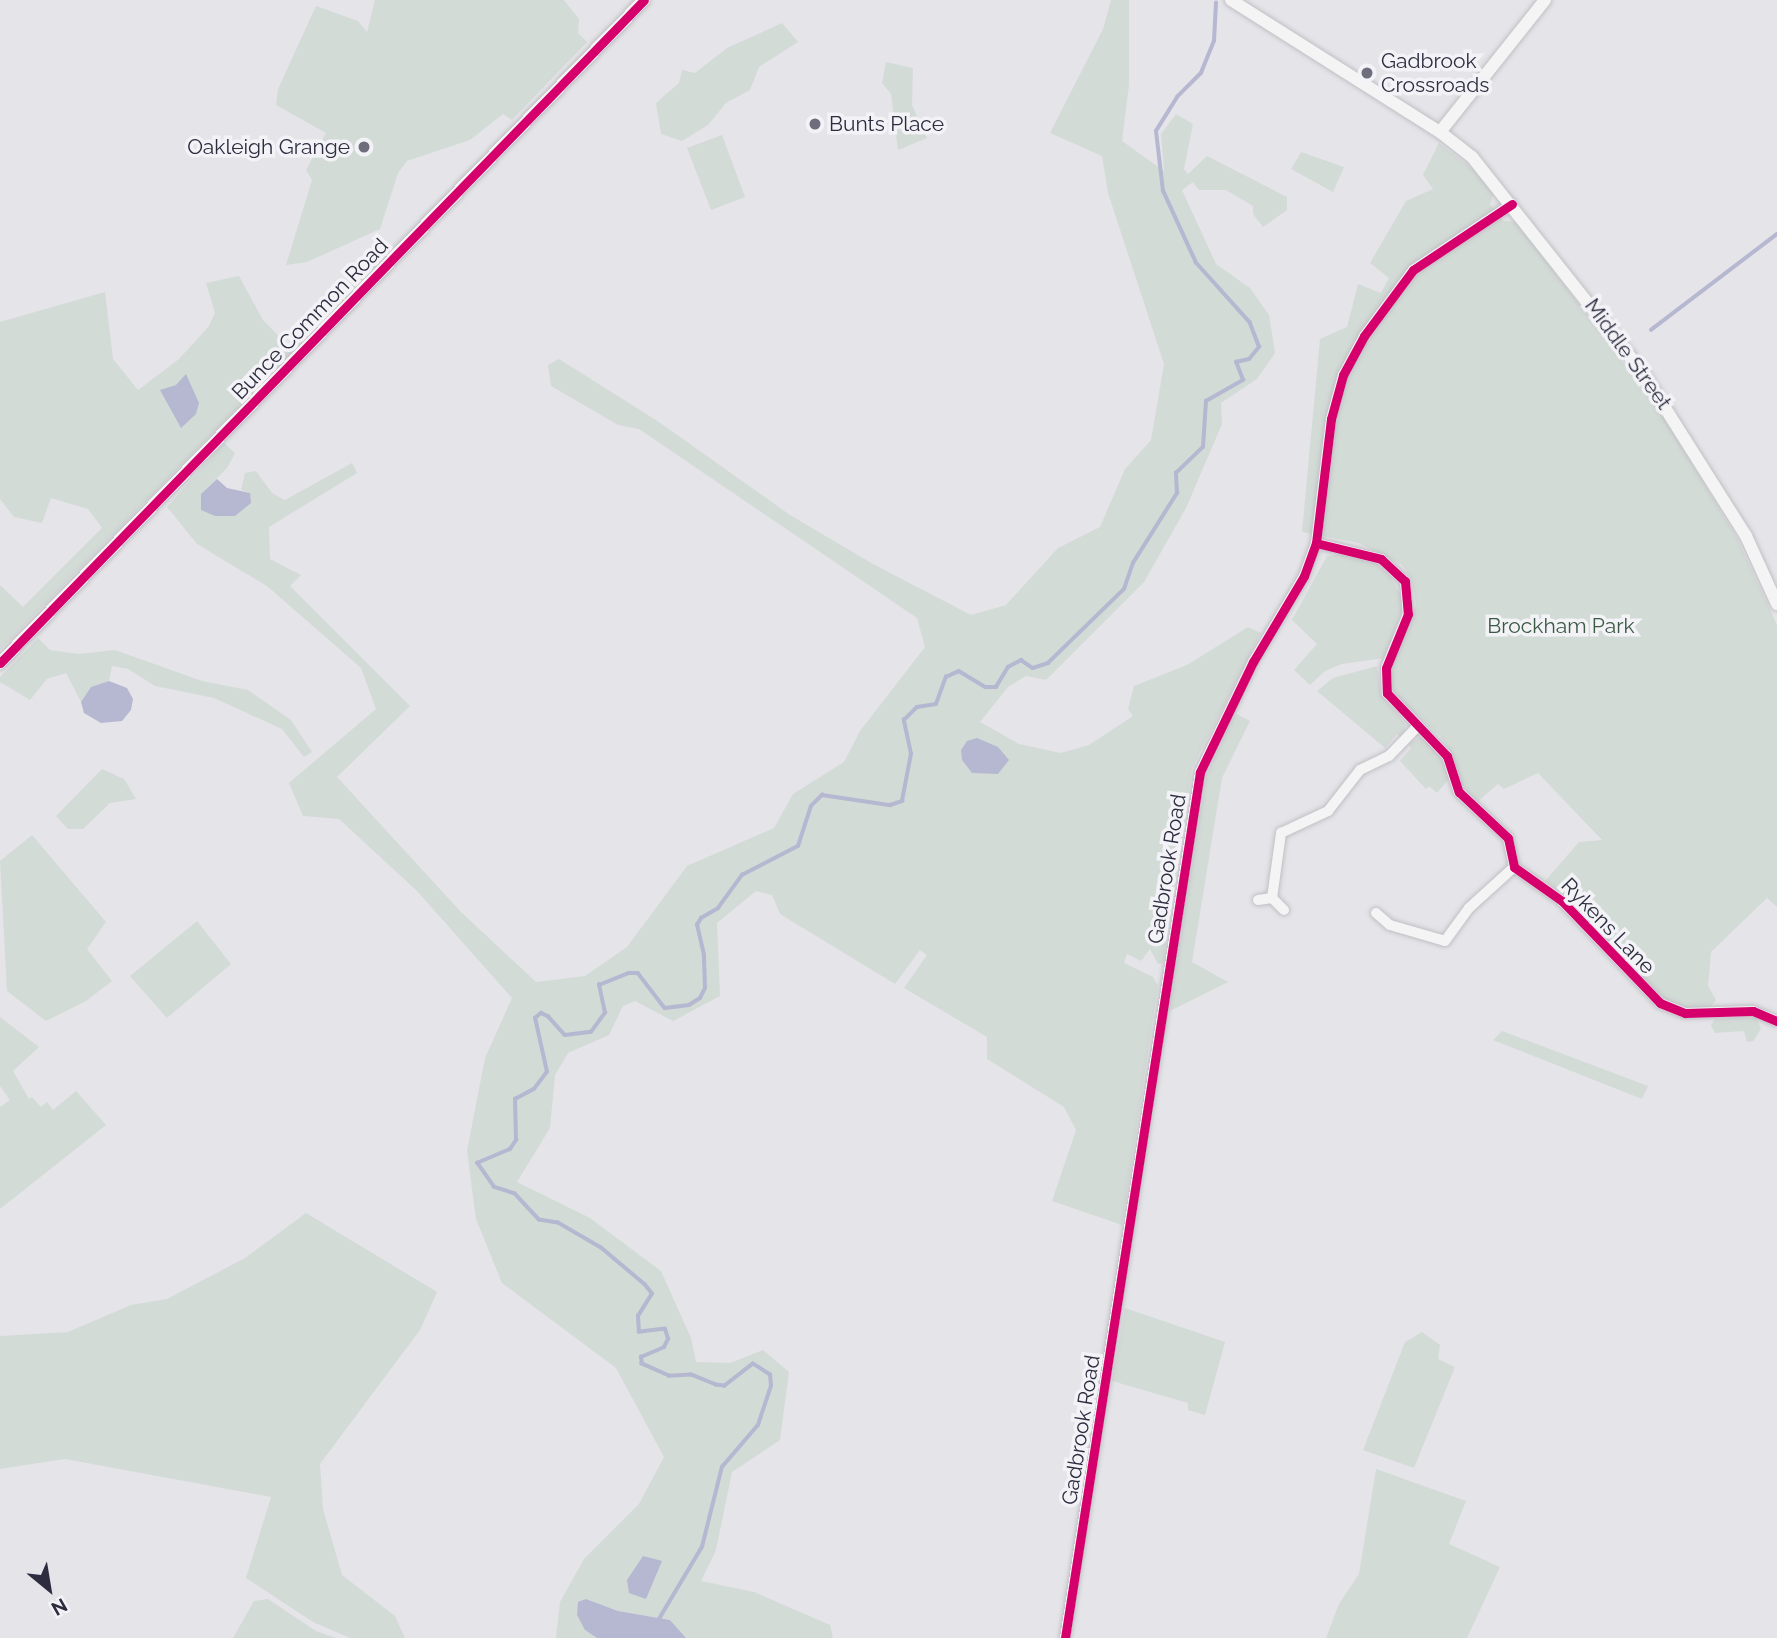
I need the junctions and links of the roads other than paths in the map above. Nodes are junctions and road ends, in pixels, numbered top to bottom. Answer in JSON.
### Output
{"nodes":[{"id":1,"x":644,"y":0,"type":"edge"},
{"id":2,"x":1231,"y":0,"type":"edge"},
{"id":3,"x":1545,"y":0,"type":"edge"},
{"id":4,"x":1440,"y":132,"type":"junction"},
{"id":5,"x":1512,"y":204,"type":"junction"},
{"id":6,"x":1316,"y":543,"type":"junction"},
{"id":7,"x":1777,"y":604,"type":"edge"},
{"id":8,"x":0,"y":663,"type":"edge"},
{"id":9,"x":1418,"y":726,"type":"junction"},
{"id":10,"x":1514,"y":867,"type":"junction"},
{"id":11,"x":1272,"y":898,"type":"junction"},
{"id":12,"x":1258,"y":900,"type":"dead end"},
{"id":13,"x":1284,"y":910,"type":"dead end"},
{"id":14,"x":1376,"y":913,"type":"dead end"},
{"id":15,"x":1777,"y":1021,"type":"edge"},
{"id":16,"x":1065,"y":1638,"type":"edge"}],
"edges":[{"from":1,"to":8,"type":"street","name":"Bunce Common Road"},
{"from":2,"to":4,"type":"street","name":"Middle Street"},
{"from":3,"to":4,"type":"street"},
{"from":4,"to":5,"type":"street","name":"Middle Street"},
{"from":5,"to":6,"type":"street","name":"Gadbrook Road"},
{"from":5,"to":7,"type":"street","name":"Middle Street"},
{"from":6,"to":9,"type":"street"},
{"from":6,"to":16,"type":"street","name":"Gadbrook Road"},
{"from":9,"to":10,"type":"street"},
{"from":9,"to":11,"type":"street"},
{"from":10,"to":14,"type":"street"},
{"from":10,"to":15,"type":"street","name":"Rykens Lane"},
{"from":11,"to":12,"type":"street"},
{"from":11,"to":13,"type":"street"}]}
